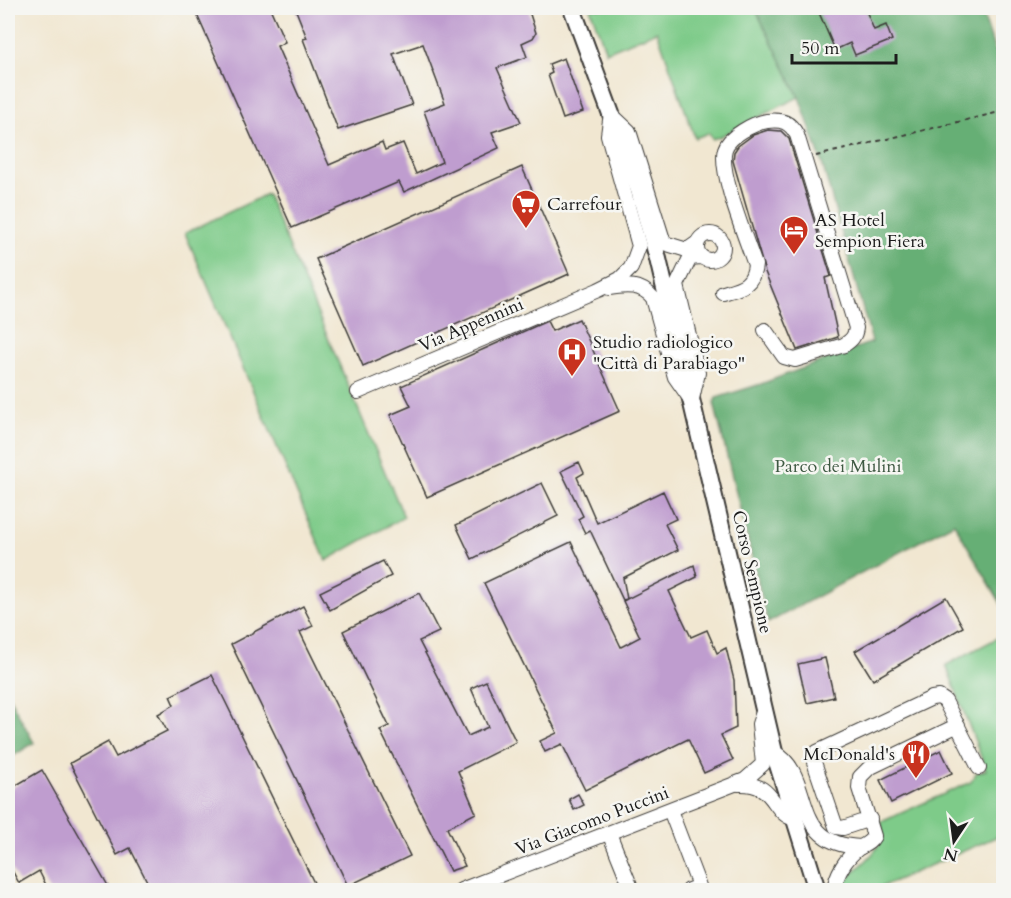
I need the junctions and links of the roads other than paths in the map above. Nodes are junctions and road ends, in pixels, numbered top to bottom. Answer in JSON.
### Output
{"nodes":[{"id":1,"x":572,"y":8,"type":"edge"},
{"id":2,"x":611,"y":113,"type":"junction"},
{"id":3,"x":697,"y":243,"type":"junction"},
{"id":4,"x":701,"y":257,"type":"junction"},
{"id":5,"x":598,"y":290,"type":"junction"},
{"id":6,"x":723,"y":293,"type":"dead end"},
{"id":7,"x":765,"y":330,"type":"dead end"},
{"id":8,"x":358,"y":392,"type":"dead end"},
{"id":9,"x":692,"y":401,"type":"junction"},
{"id":10,"x":764,"y":709,"type":"junction"},
{"id":11,"x":958,"y":725,"type":"junction"},
{"id":12,"x":774,"y":752,"type":"junction"},
{"id":13,"x":979,"y":768,"type":"dead end"},
{"id":14,"x":736,"y":784,"type":"junction"},
{"id":15,"x":670,"y":810,"type":"junction"},
{"id":16,"x":795,"y":819,"type":"junction"},
{"id":17,"x":870,"y":819,"type":"junction"},
{"id":18,"x":609,"y":833,"type":"junction"},
{"id":19,"x":861,"y":847,"type":"junction"},
{"id":20,"x":461,"y":891,"type":"edge"},
{"id":21,"x":632,"y":891,"type":"edge"},
{"id":22,"x":689,"y":891,"type":"edge"},
{"id":23,"x":817,"y":891,"type":"edge"},
{"id":24,"x":834,"y":891,"type":"edge"}],
"edges":[{"from":1,"to":2,"type":"main road","name":"Corso Sempione"},
{"from":2,"to":3,"type":"street","name":"Corso Sempione"},
{"from":2,"to":5,"type":"street","name":"Via Appennini"},
{"from":2,"to":9,"type":"main road","name":"Corso Sempione"},
{"from":3,"to":4,"type":"street"},
{"from":3,"to":4,"type":"street","name":"Corso Sempione"},
{"from":4,"to":9,"type":"street","name":"Corso Sempione"},
{"from":5,"to":8,"type":"street","name":"Via Appennini"},
{"from":5,"to":9,"type":"street","name":"Via Appennini"},
{"from":6,"to":7,"type":"street"},
{"from":9,"to":10,"type":"main road","name":"Corso Sempione"},
{"from":10,"to":12,"type":"main road","name":"Corso Sempione"},
{"from":10,"to":14,"type":"street","name":"Via Giacomo Puccini"},
{"from":11,"to":13,"type":"street"},
{"from":11,"to":17,"type":"street"},
{"from":11,"to":17,"type":"street"},
{"from":12,"to":16,"type":"main road","name":"Corso Sempione"},
{"from":12,"to":19,"type":"street","name":"Corso Sempione"},
{"from":14,"to":15,"type":"street","name":"Via Giacomo Puccini"},
{"from":14,"to":16,"type":"street"},
{"from":15,"to":18,"type":"street","name":"Via Giacomo Puccini"},
{"from":15,"to":22,"type":"street"},
{"from":16,"to":23,"type":"main road","name":"Corso Sempione"},
{"from":17,"to":19,"type":"street"},
{"from":18,"to":20,"type":"street","name":"Via Giacomo Puccini"},
{"from":18,"to":21,"type":"street"},
{"from":19,"to":24,"type":"street"}]}
